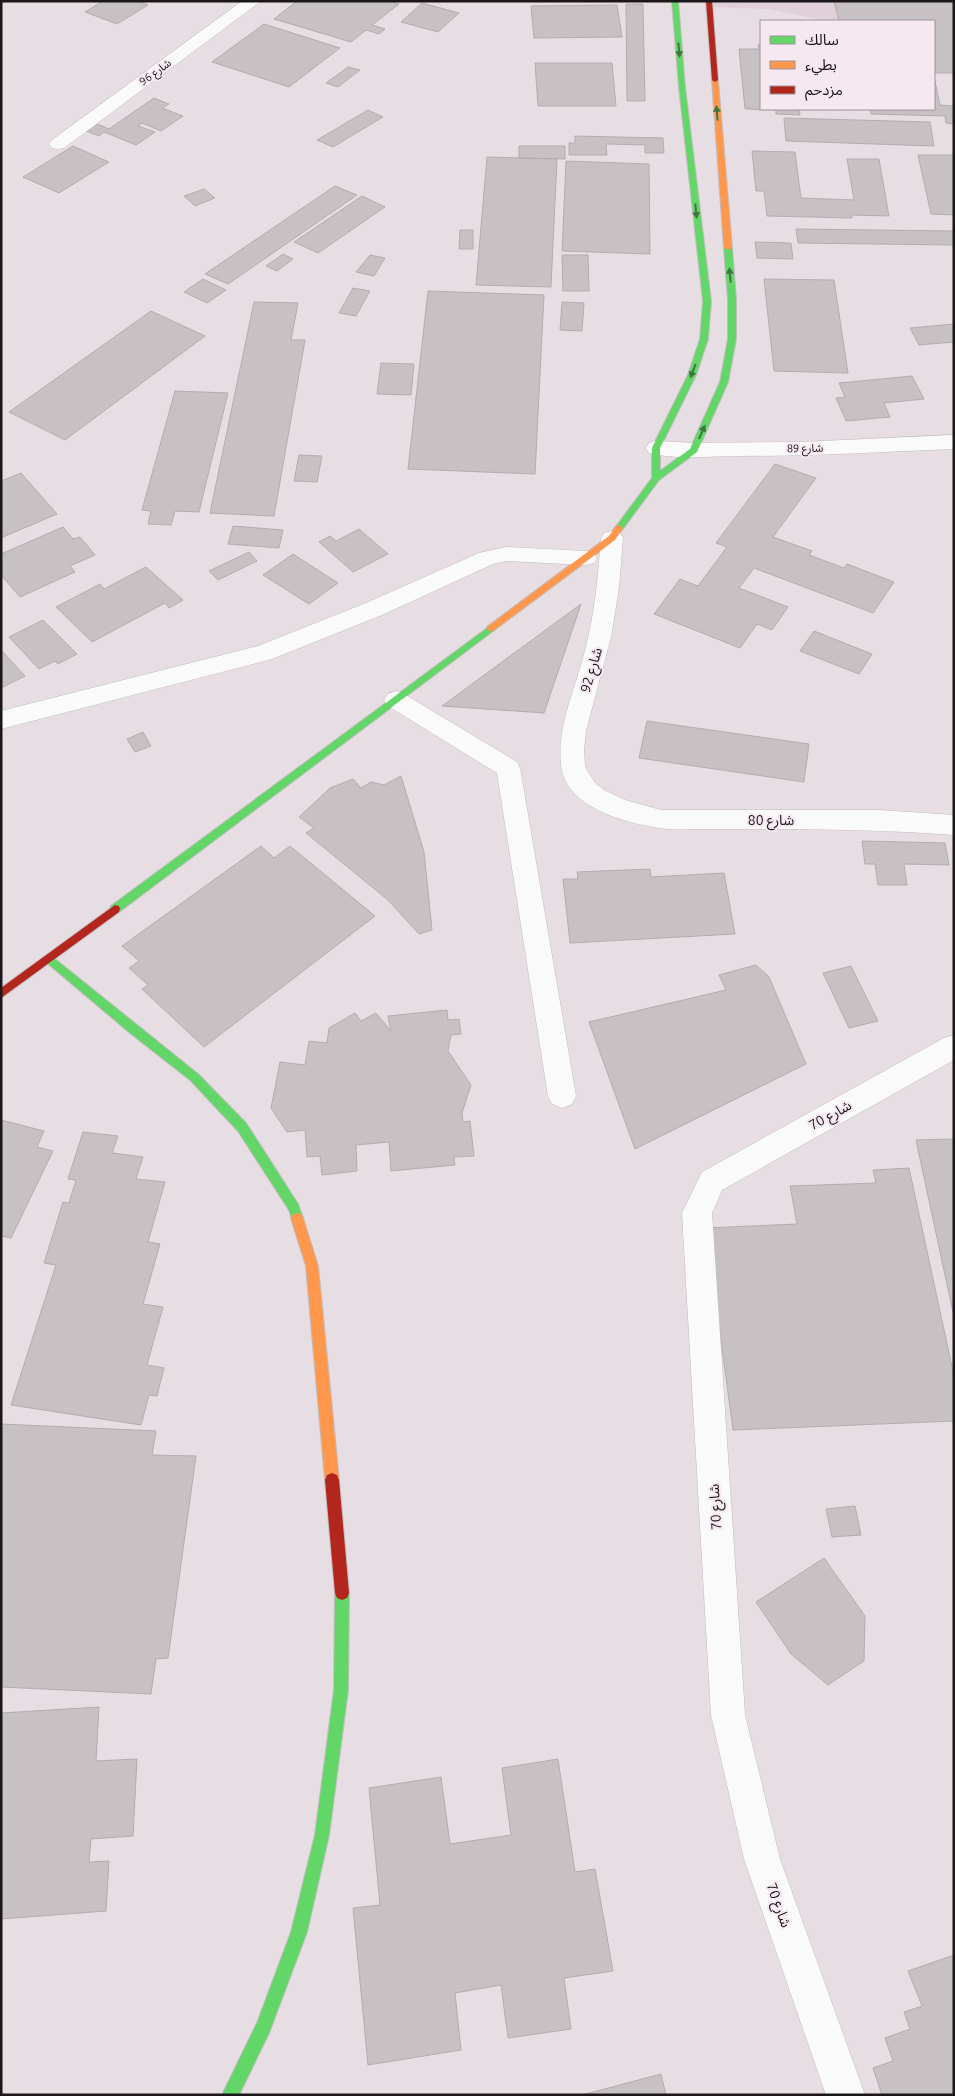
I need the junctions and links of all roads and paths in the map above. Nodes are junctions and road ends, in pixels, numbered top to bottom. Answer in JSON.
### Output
{"nodes":[{"id":1,"x":253,"y":1,"type":"edge"},
{"id":2,"x":675,"y":1,"type":"edge"},
{"id":3,"x":709,"y":1,"type":"edge"},
{"id":4,"x":58,"y":144,"type":"dead end"},
{"id":5,"x":720,"y":301,"type":"junction"},
{"id":6,"x":954,"y":442,"type":"edge"},
{"id":7,"x":656,"y":448,"type":"junction"},
{"id":8,"x":694,"y":450,"type":"junction"},
{"id":9,"x":656,"y":478,"type":"junction"},
{"id":10,"x":612,"y":538,"type":"junction"},
{"id":11,"x":586,"y":558,"type":"junction"},
{"id":12,"x":396,"y":700,"type":"junction"},
{"id":13,"x":5,"y":717,"type":"edge"},
{"id":14,"x":593,"y":794,"type":"joint"},
{"id":15,"x":954,"y":825,"type":"edge"},
{"id":16,"x":50,"y":958,"type":"junction"},
{"id":17,"x":1,"y":994,"type":"edge"},
{"id":18,"x":954,"y":1046,"type":"edge"},
{"id":19,"x":562,"y":1096,"type":"dead end"},
{"id":20,"x":230,"y":2095,"type":"edge"},
{"id":21,"x":846,"y":2095,"type":"edge"}],
"edges":[{"from":1,"to":4,"type":"street","name":"شارع 96"},
{"from":2,"to":5,"type":"street","one_way":true},
{"from":5,"to":3,"type":"street","one_way":true},
{"from":5,"to":7,"type":"street","one_way":true},
{"from":8,"to":5,"type":"street","one_way":true},
{"from":6,"to":8,"type":"street","name":"شارع 89"},
{"from":7,"to":8,"type":"street","name":"شارع 89"},
{"from":7,"to":9,"type":"street"},
{"from":8,"to":9,"type":"street"},
{"from":9,"to":10,"type":"street"},
{"from":10,"to":11,"type":"street"},
{"from":10,"to":14,"type":"street","name":"شارع 92"},
{"from":11,"to":12,"type":"street"},
{"from":11,"to":13,"type":"street"},
{"from":12,"to":16,"type":"street"},
{"from":12,"to":19,"type":"street"},
{"from":14,"to":15,"type":"street","name":"شارع 80"},
{"from":16,"to":17,"type":"street"},
{"from":16,"to":20,"type":"street"},
{"from":18,"to":21,"type":"street","name":"شارع 70"}]}
